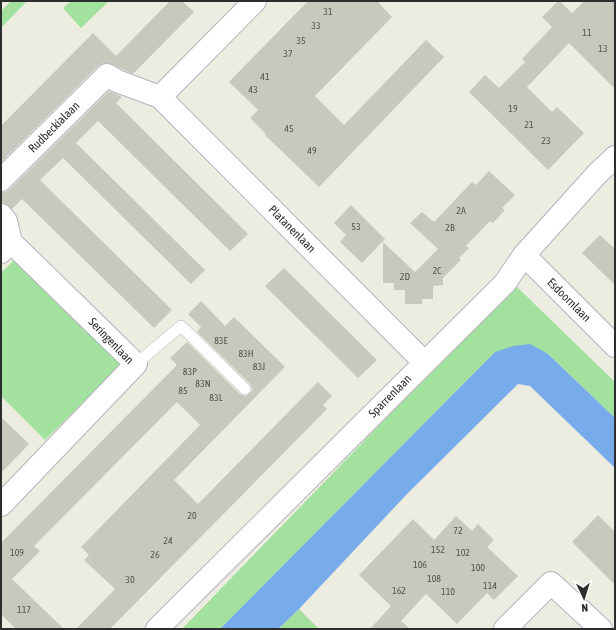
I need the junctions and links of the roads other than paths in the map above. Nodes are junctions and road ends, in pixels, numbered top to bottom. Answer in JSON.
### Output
{"nodes":[{"id":1,"x":255,"y":1,"type":"edge"},
{"id":2,"x":107,"y":75,"type":"joint"},
{"id":3,"x":160,"y":97,"type":"junction"},
{"id":4,"x":615,"y":157,"type":"edge"},
{"id":5,"x":1,"y":180,"type":"edge"},
{"id":6,"x":1,"y":215,"type":"edge"},
{"id":7,"x":6,"y":247,"type":"edge"},
{"id":8,"x":524,"y":255,"type":"junction"},
{"id":9,"x":615,"y":346,"type":"edge"},
{"id":10,"x":424,"y":362,"type":"junction"},
{"id":11,"x":136,"y":364,"type":"junction"},
{"id":12,"x":245,"y":389,"type":"dead end"},
{"id":13,"x":1,"y":505,"type":"edge"},
{"id":14,"x":157,"y":629,"type":"edge"},
{"id":15,"x":505,"y":629,"type":"edge"},
{"id":16,"x":601,"y":629,"type":"edge"}],
"edges":[{"from":1,"to":3,"type":"street"},
{"from":2,"to":3,"type":"street","name":"Platanenlaan"},
{"from":2,"to":5,"type":"street","name":"Rudbeckialaan"},
{"from":3,"to":10,"type":"street","name":"Platanenlaan"},
{"from":4,"to":8,"type":"street","name":"Sparrenlaan"},
{"from":6,"to":7,"type":"street"},
{"from":7,"to":11,"type":"street","name":"Seringenlaan"},
{"from":8,"to":9,"type":"street","name":"Esdoornlaan"},
{"from":8,"to":10,"type":"street","name":"Sparrenlaan"},
{"from":10,"to":14,"type":"street","name":"Sparrenlaan"},
{"from":11,"to":12,"type":"lane"},
{"from":11,"to":13,"type":"street","name":"Seringenlaan"},
{"from":15,"to":16,"type":"street"}]}
